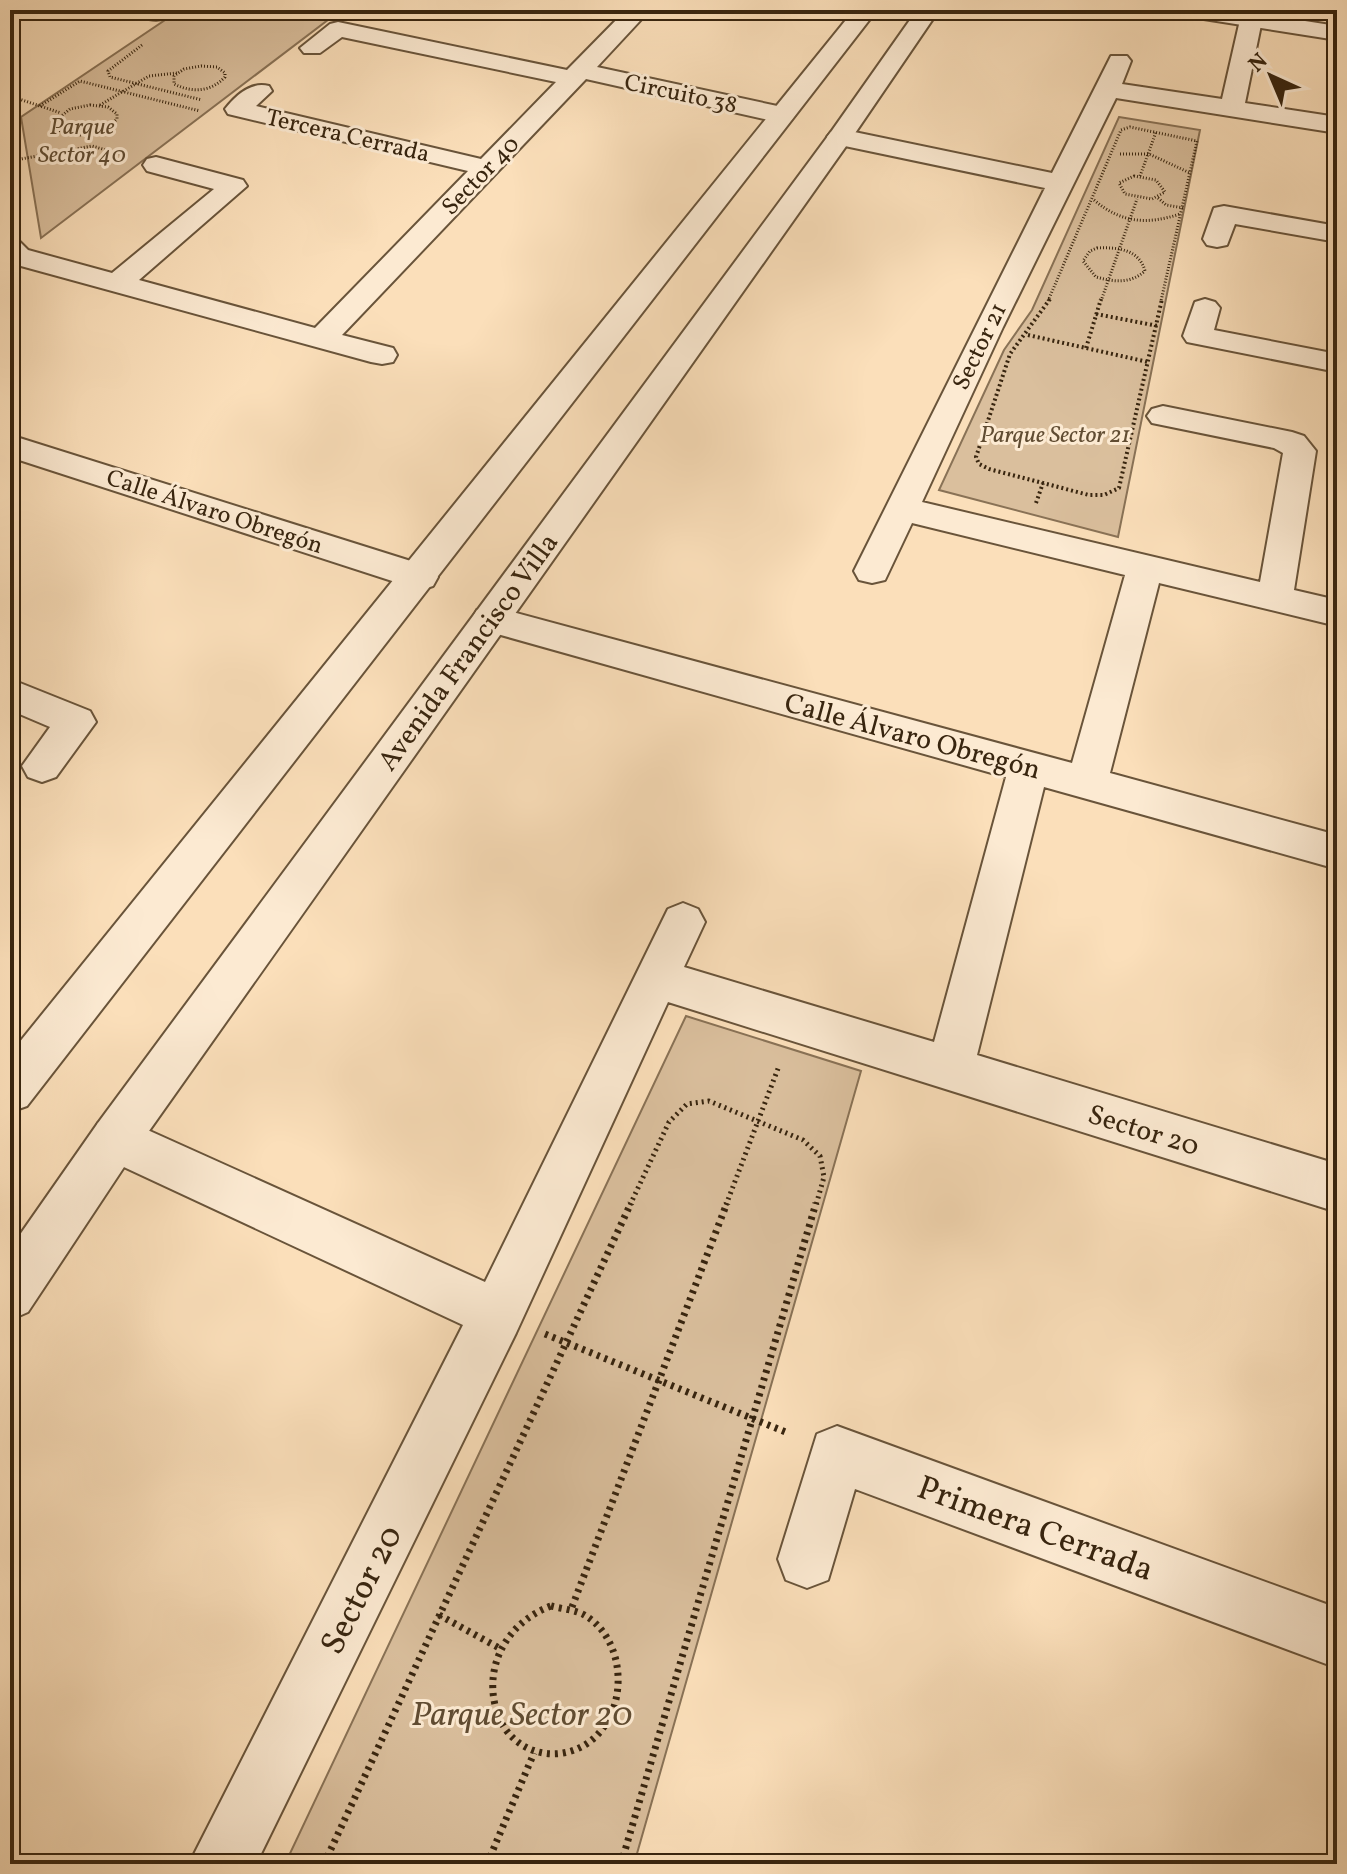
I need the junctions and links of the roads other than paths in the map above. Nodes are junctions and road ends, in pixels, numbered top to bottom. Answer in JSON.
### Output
{"nodes":[{"id":1,"x":639,"y":10,"type":"edge"},
{"id":2,"x":866,"y":10,"type":"edge"},
{"id":3,"x":928,"y":10,"type":"edge"},
{"id":4,"x":1191,"y":10,"type":"edge"},
{"id":5,"x":1251,"y":20,"type":"junction"},
{"id":6,"x":1337,"y":33,"type":"edge"},
{"id":7,"x":312,"y":48,"type":"dead end"},
{"id":8,"x":1119,"y":61,"type":"dead end"},
{"id":9,"x":575,"y":74,"type":"junction"},
{"id":10,"x":1108,"y":89,"type":"junction"},
{"id":11,"x":260,"y":91,"type":"dead end"},
{"id":12,"x":1232,"y":108,"type":"junction"},
{"id":13,"x":782,"y":115,"type":"junction"},
{"id":14,"x":1337,"y":125,"type":"edge"},
{"id":15,"x":840,"y":137,"type":"junction"},
{"id":16,"x":156,"y":165,"type":"road end"},
{"id":17,"x":487,"y":168,"type":"junction"},
{"id":18,"x":1060,"y":183,"type":"junction"},
{"id":19,"x":1337,"y":234,"type":"edge"},
{"id":20,"x":1217,"y":239,"type":"dead end"},
{"id":21,"x":10,"y":248,"type":"edge"},
{"id":22,"x":116,"y":284,"type":"junction"},
{"id":23,"x":1202,"y":322,"type":"road end"},
{"id":24,"x":321,"y":339,"type":"junction"},
{"id":25,"x":382,"y":355,"type":"dead end"},
{"id":26,"x":1337,"y":363,"type":"edge"},
{"id":27,"x":1163,"y":416,"type":"dead end"},
{"id":28,"x":10,"y":446,"type":"edge"},
{"id":29,"x":901,"y":509,"type":"junction"},
{"id":30,"x":1145,"y":567,"type":"junction"},
{"id":31,"x":872,"y":571,"type":"dead end"},
{"id":32,"x":420,"y":577,"type":"junction"},
{"id":33,"x":1275,"y":598,"type":"junction"},
{"id":34,"x":1337,"y":613,"type":"edge"},
{"id":35,"x":490,"y":619,"type":"junction"},
{"id":36,"x":10,"y":694,"type":"edge"},
{"id":37,"x":42,"y":766,"type":"dead end"},
{"id":38,"x":1029,"y":767,"type":"junction"},
{"id":39,"x":1087,"y":782,"type":"junction"},
{"id":40,"x":1337,"y":852,"type":"edge"},
{"id":41,"x":683,"y":922,"type":"dead end"},
{"id":42,"x":657,"y":979,"type":"junction"},
{"id":43,"x":950,"y":1071,"type":"junction"},
{"id":44,"x":10,"y":1090,"type":"edge"},
{"id":45,"x":115,"y":1139,"type":"junction"},
{"id":46,"x":1337,"y":1188,"type":"edge"},
{"id":47,"x":10,"y":1294,"type":"edge"},
{"id":48,"x":497,"y":1314,"type":"junction"},
{"id":49,"x":807,"y":1559,"type":"dead end"},
{"id":50,"x":1337,"y":1638,"type":"edge"},
{"id":51,"x":222,"y":1864,"type":"edge"}],
"edges":[{"from":1,"to":9,"type":"street","name":"Sector 40"},
{"from":2,"to":13,"type":"street"},
{"from":3,"to":15,"type":"street","name":"Avenida Francisco Villa"},
{"from":4,"to":5,"type":"street"},
{"from":5,"to":6,"type":"street"},
{"from":5,"to":12,"type":"street"},
{"from":7,"to":9,"type":"street","name":"Circuito 38"},
{"from":8,"to":10,"type":"street","name":"Sector 21"},
{"from":9,"to":13,"type":"street","name":"Circuito 38"},
{"from":9,"to":17,"type":"street","name":"Sector 40"},
{"from":10,"to":12,"type":"street"},
{"from":10,"to":18,"type":"street","name":"Sector 21"},
{"from":11,"to":17,"type":"street","name":"Tercera Cerrada"},
{"from":12,"to":14,"type":"street"},
{"from":13,"to":32,"type":"street"},
{"from":15,"to":18,"type":"street"},
{"from":15,"to":35,"type":"street","name":"Avenida Francisco Villa"},
{"from":16,"to":22,"type":"street"},
{"from":17,"to":24,"type":"street","name":"Sector 40"},
{"from":18,"to":29,"type":"street","name":"Sector 21"},
{"from":19,"to":20,"type":"street"},
{"from":21,"to":22,"type":"street"},
{"from":22,"to":24,"type":"street"},
{"from":23,"to":26,"type":"street"},
{"from":24,"to":25,"type":"street"},
{"from":27,"to":33,"type":"street"},
{"from":28,"to":32,"type":"street","name":"Calle Álvaro Obregón"},
{"from":29,"to":30,"type":"street"},
{"from":29,"to":31,"type":"street","name":"Sector 21"},
{"from":30,"to":33,"type":"street"},
{"from":30,"to":39,"type":"street"},
{"from":32,"to":44,"type":"street"},
{"from":33,"to":34,"type":"street"},
{"from":35,"to":38,"type":"street","name":"Calle Álvaro Obregón"},
{"from":35,"to":45,"type":"street","name":"Avenida Francisco Villa"},
{"from":36,"to":37,"type":"street"},
{"from":38,"to":39,"type":"street","name":"Calle Álvaro Obregón"},
{"from":38,"to":43,"type":"street"},
{"from":39,"to":40,"type":"street","name":"Calle Álvaro Obregón"},
{"from":41,"to":42,"type":"street","name":"Sector 20"},
{"from":42,"to":43,"type":"street","name":"Sector 20"},
{"from":42,"to":48,"type":"street","name":"Sector 20"},
{"from":43,"to":46,"type":"street","name":"Sector 20"},
{"from":45,"to":47,"type":"street","name":"Avenida Francisco Villa"},
{"from":45,"to":48,"type":"street"},
{"from":48,"to":51,"type":"street","name":"Sector 20"},
{"from":49,"to":50,"type":"street","name":"Primera Cerrada"}]}
